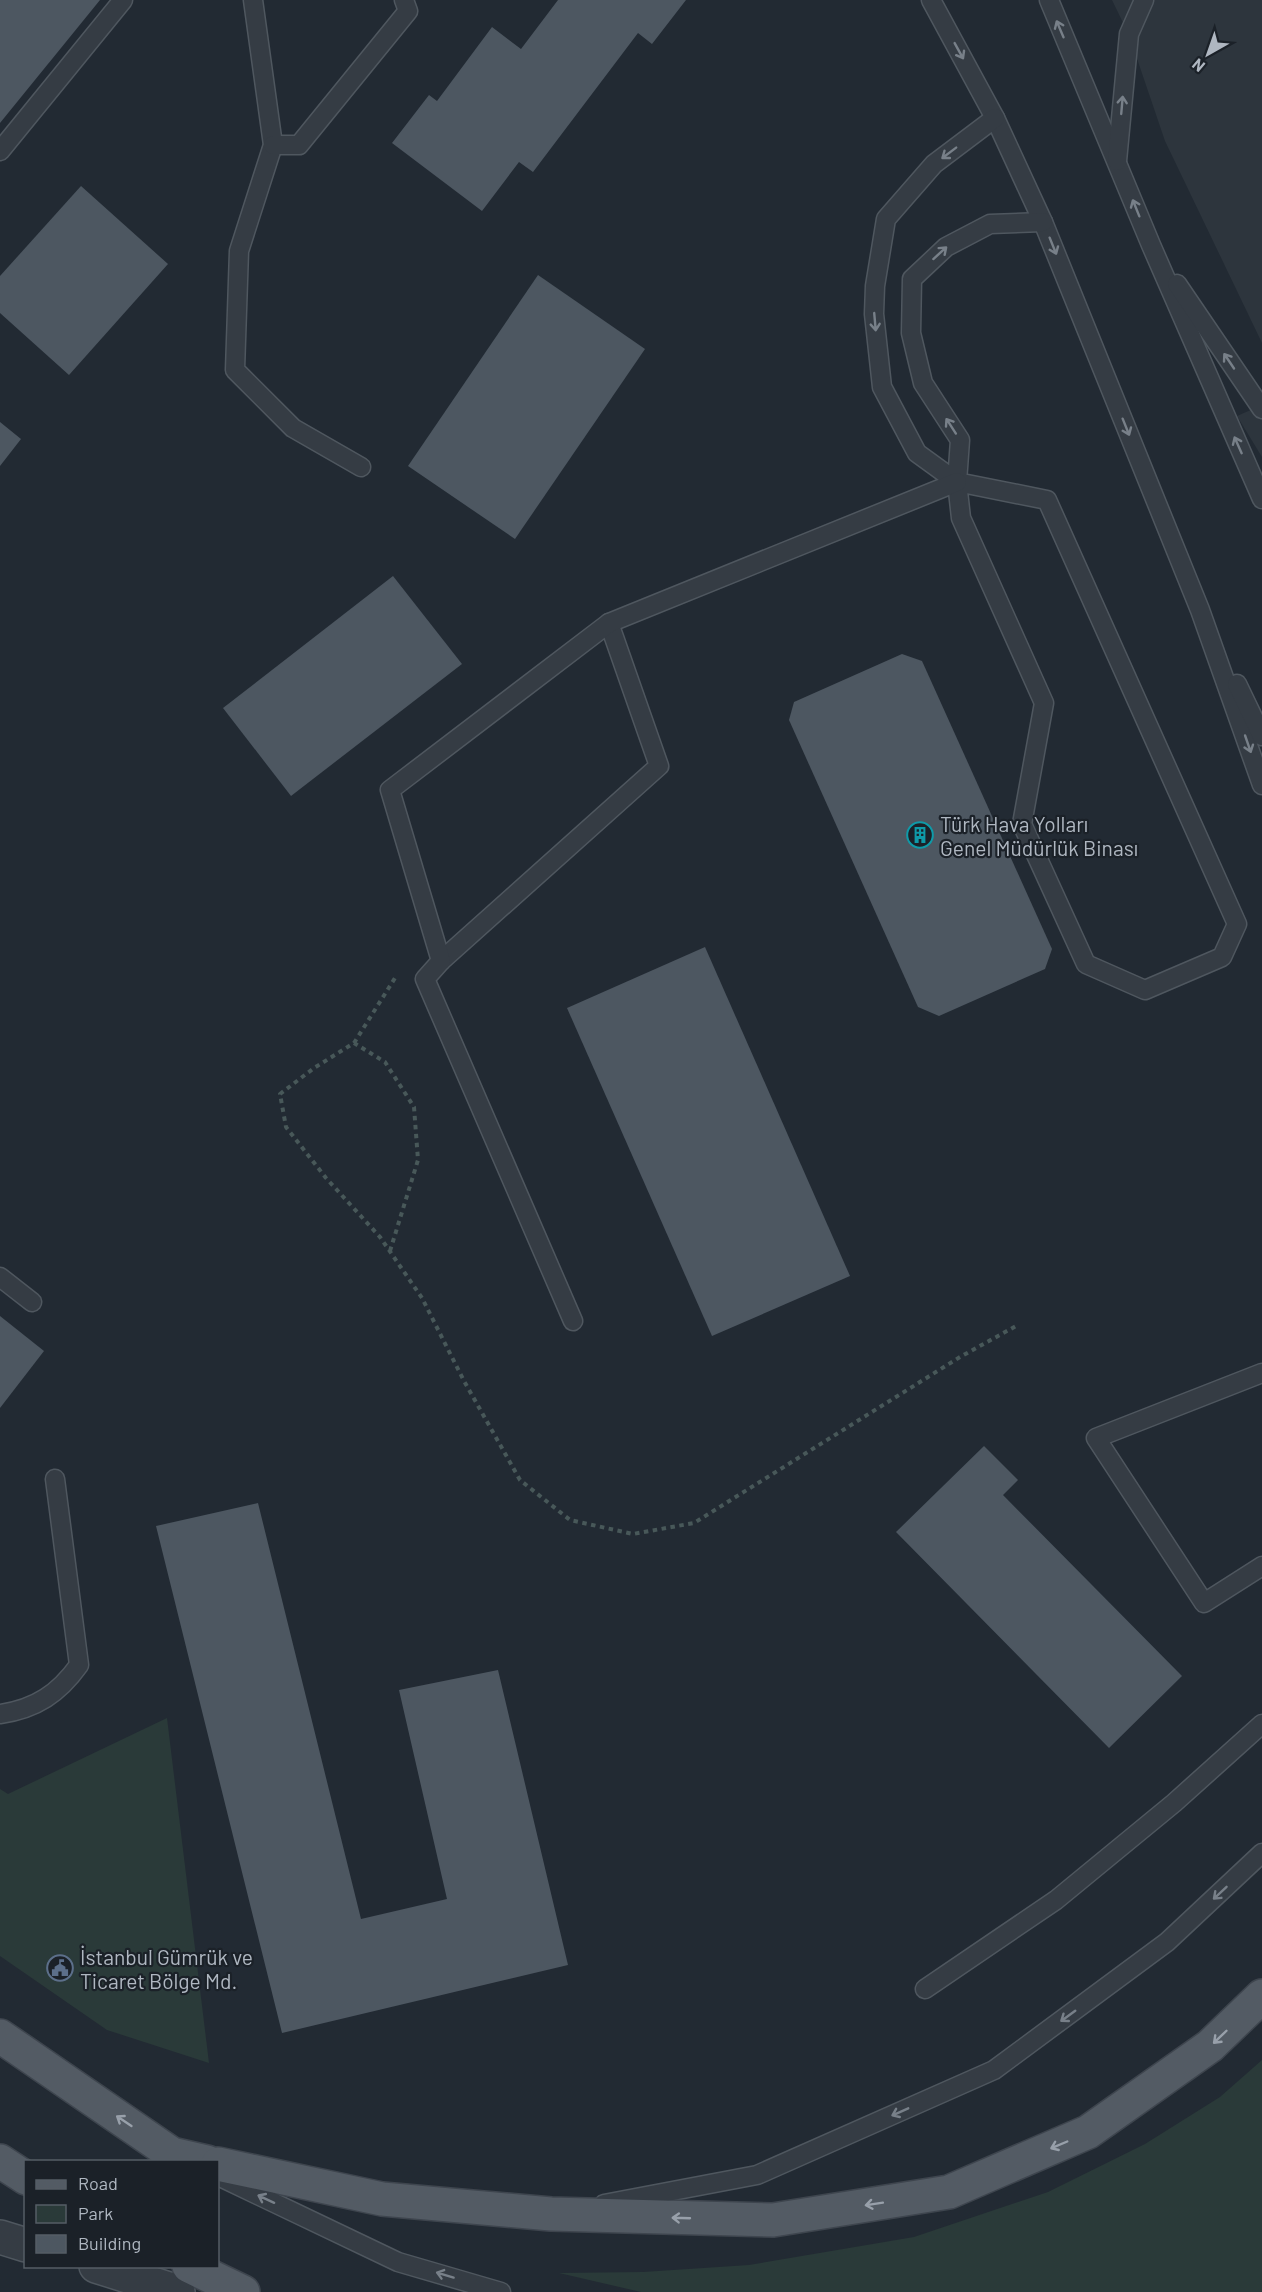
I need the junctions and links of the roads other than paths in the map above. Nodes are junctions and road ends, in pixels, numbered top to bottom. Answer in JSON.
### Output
{"nodes":[{"id":1,"x":123,"y":0,"type":"edge"},
{"id":2,"x":253,"y":0,"type":"edge"},
{"id":3,"x":404,"y":0,"type":"edge"},
{"id":4,"x":931,"y":0,"type":"edge"},
{"id":5,"x":1049,"y":0,"type":"edge"},
{"id":6,"x":1144,"y":0,"type":"edge"},
{"id":7,"x":995,"y":118,"type":"junction"},
{"id":8,"x":273,"y":145,"type":"junction"},
{"id":9,"x":0,"y":151,"type":"edge"},
{"id":10,"x":1117,"y":163,"type":"junction"},
{"id":11,"x":1043,"y":222,"type":"junction"},
{"id":12,"x":1151,"y":245,"type":"junction"},
{"id":13,"x":1262,"y":409,"type":"edge"},
{"id":14,"x":361,"y":467,"type":"dead end"},
{"id":15,"x":957,"y":482,"type":"junction"},
{"id":16,"x":1262,"y":499,"type":"edge"},
{"id":17,"x":1200,"y":610,"type":"junction"},
{"id":18,"x":609,"y":623,"type":"junction"},
{"id":19,"x":1262,"y":736,"type":"edge"},
{"id":20,"x":1262,"y":785,"type":"edge"},
{"id":21,"x":441,"y":961,"type":"junction"},
{"id":22,"x":0,"y":1277,"type":"edge"},
{"id":23,"x":32,"y":1302,"type":"dead end"},
{"id":24,"x":573,"y":1321,"type":"dead end"},
{"id":25,"x":1262,"y":1373,"type":"edge"},
{"id":26,"x":56,"y":1479,"type":"dead end"},
{"id":27,"x":1262,"y":1566,"type":"edge"},
{"id":28,"x":0,"y":1714,"type":"edge"},
{"id":29,"x":1262,"y":1724,"type":"edge"},
{"id":30,"x":1262,"y":1853,"type":"edge"},
{"id":31,"x":926,"y":1989,"type":"dead end"},
{"id":32,"x":1262,"y":1996,"type":"edge"},
{"id":33,"x":0,"y":2036,"type":"edge"},
{"id":34,"x":180,"y":2158,"type":"edge"},
{"id":35,"x":0,"y":2161,"type":"edge"},
{"id":36,"x":219,"y":2164,"type":"edge"},
{"id":37,"x":219,"y":2176,"type":"edge"},
{"id":38,"x":24,"y":2177,"type":"edge"},
{"id":39,"x":551,"y":2214,"type":"junction"},
{"id":40,"x":0,"y":2237,"type":"edge"},
{"id":41,"x":24,"y":2244,"type":"edge"},
{"id":42,"x":102,"y":2268,"type":"edge"},
{"id":43,"x":193,"y":2268,"type":"edge"},
{"id":44,"x":178,"y":2292,"type":"edge"},
{"id":45,"x":243,"y":2292,"type":"edge"},
{"id":46,"x":501,"y":2292,"type":"edge"}],
"edges":[{"from":1,"to":9,"type":"lane"},
{"from":2,"to":8,"type":"lane"},
{"from":3,"to":8,"type":"lane"},
{"from":4,"to":7,"type":"lane","one_way":true},
{"from":10,"to":5,"type":"lane","one_way":true},
{"from":10,"to":6,"type":"lane","one_way":true},
{"from":7,"to":11,"type":"lane"},
{"from":7,"to":15,"type":"lane","one_way":true},
{"from":8,"to":14,"type":"lane"},
{"from":12,"to":10,"type":"lane","one_way":true},
{"from":15,"to":11,"type":"lane","one_way":true},
{"from":11,"to":17,"type":"lane","one_way":true},
{"from":13,"to":12,"type":"lane","one_way":true},
{"from":16,"to":12,"type":"lane","one_way":true},
{"from":15,"to":15,"type":"lane"},
{"from":15,"to":18,"type":"lane"},
{"from":17,"to":19,"type":"lane"},
{"from":17,"to":20,"type":"lane","one_way":true},
{"from":18,"to":21,"type":"lane"},
{"from":18,"to":21,"type":"lane"},
{"from":21,"to":24,"type":"lane"},
{"from":22,"to":23,"type":"lane"},
{"from":25,"to":27,"type":"lane"},
{"from":26,"to":28,"type":"lane"},
{"from":29,"to":31,"type":"lane"},
{"from":30,"to":39,"type":"lane","one_way":true},
{"from":32,"to":39,"type":"main road","one_way":true},
{"from":34,"to":33,"type":"main road","one_way":true},
{"from":35,"to":38,"type":"main road"},
{"from":36,"to":39,"type":"main road"},
{"from":46,"to":37,"type":"lane","one_way":true},
{"from":40,"to":41,"type":"street"},
{"from":42,"to":44,"type":"street"},
{"from":43,"to":45,"type":"main road"}]}
